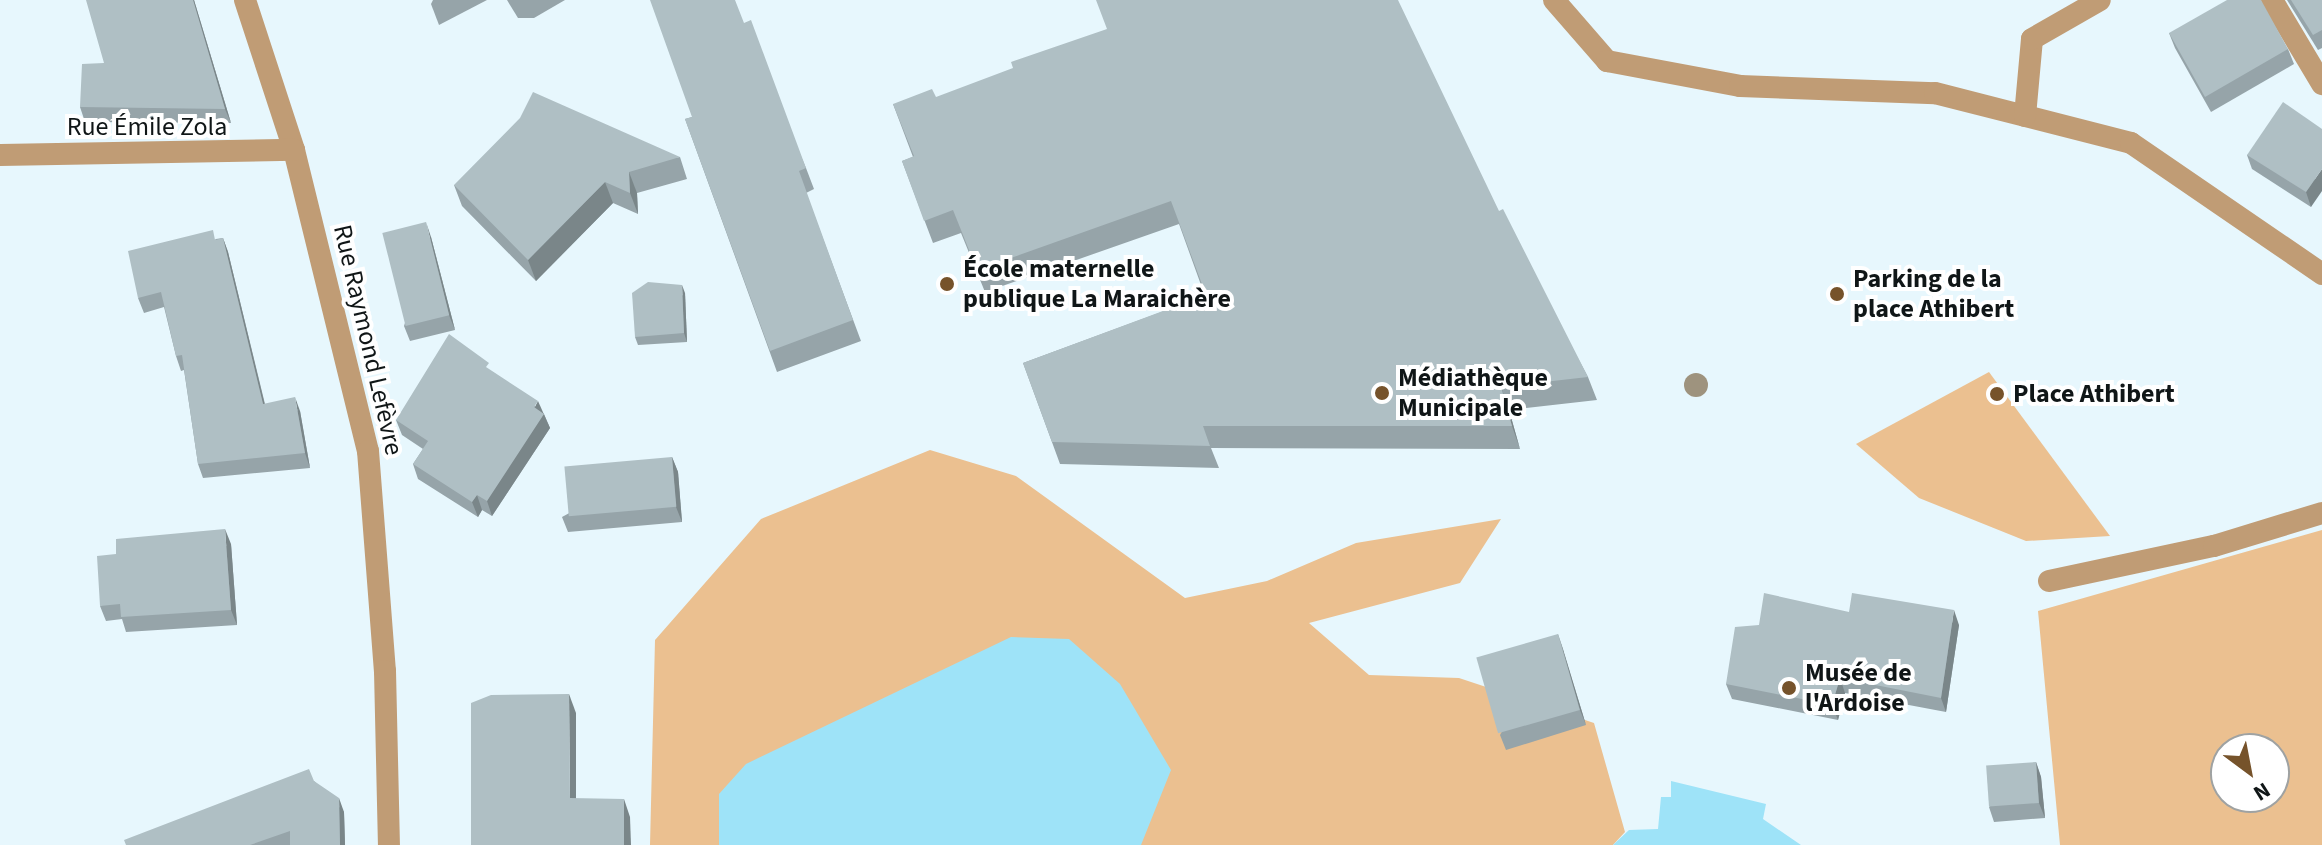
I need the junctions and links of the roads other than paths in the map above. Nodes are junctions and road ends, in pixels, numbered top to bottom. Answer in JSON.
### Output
{"nodes":[{"id":1,"x":245,"y":0,"type":"edge"},
{"id":2,"x":1554,"y":0,"type":"edge"},
{"id":3,"x":2100,"y":0,"type":"edge"},
{"id":4,"x":2272,"y":0,"type":"edge"},
{"id":5,"x":2322,"y":84,"type":"edge"},
{"id":6,"x":2025,"y":116,"type":"junction"},
{"id":7,"x":294,"y":150,"type":"junction"},
{"id":8,"x":0,"y":155,"type":"edge"},
{"id":9,"x":2322,"y":274,"type":"edge"},
{"id":10,"x":2322,"y":513,"type":"edge"},
{"id":11,"x":2049,"y":581,"type":"dead end"},
{"id":12,"x":389,"y":845,"type":"edge"}],
"edges":[{"from":1,"to":7,"type":"street","name":"Rue Raymond Lefèvre"},
{"from":2,"to":6,"type":"street"},
{"from":3,"to":6,"type":"street"},
{"from":4,"to":5,"type":"street"},
{"from":6,"to":9,"type":"street"},
{"from":7,"to":8,"type":"street","name":"Rue Émile Zola"},
{"from":7,"to":12,"type":"street","name":"Rue Raymond Lefèvre"},
{"from":10,"to":11,"type":"street"}]}
